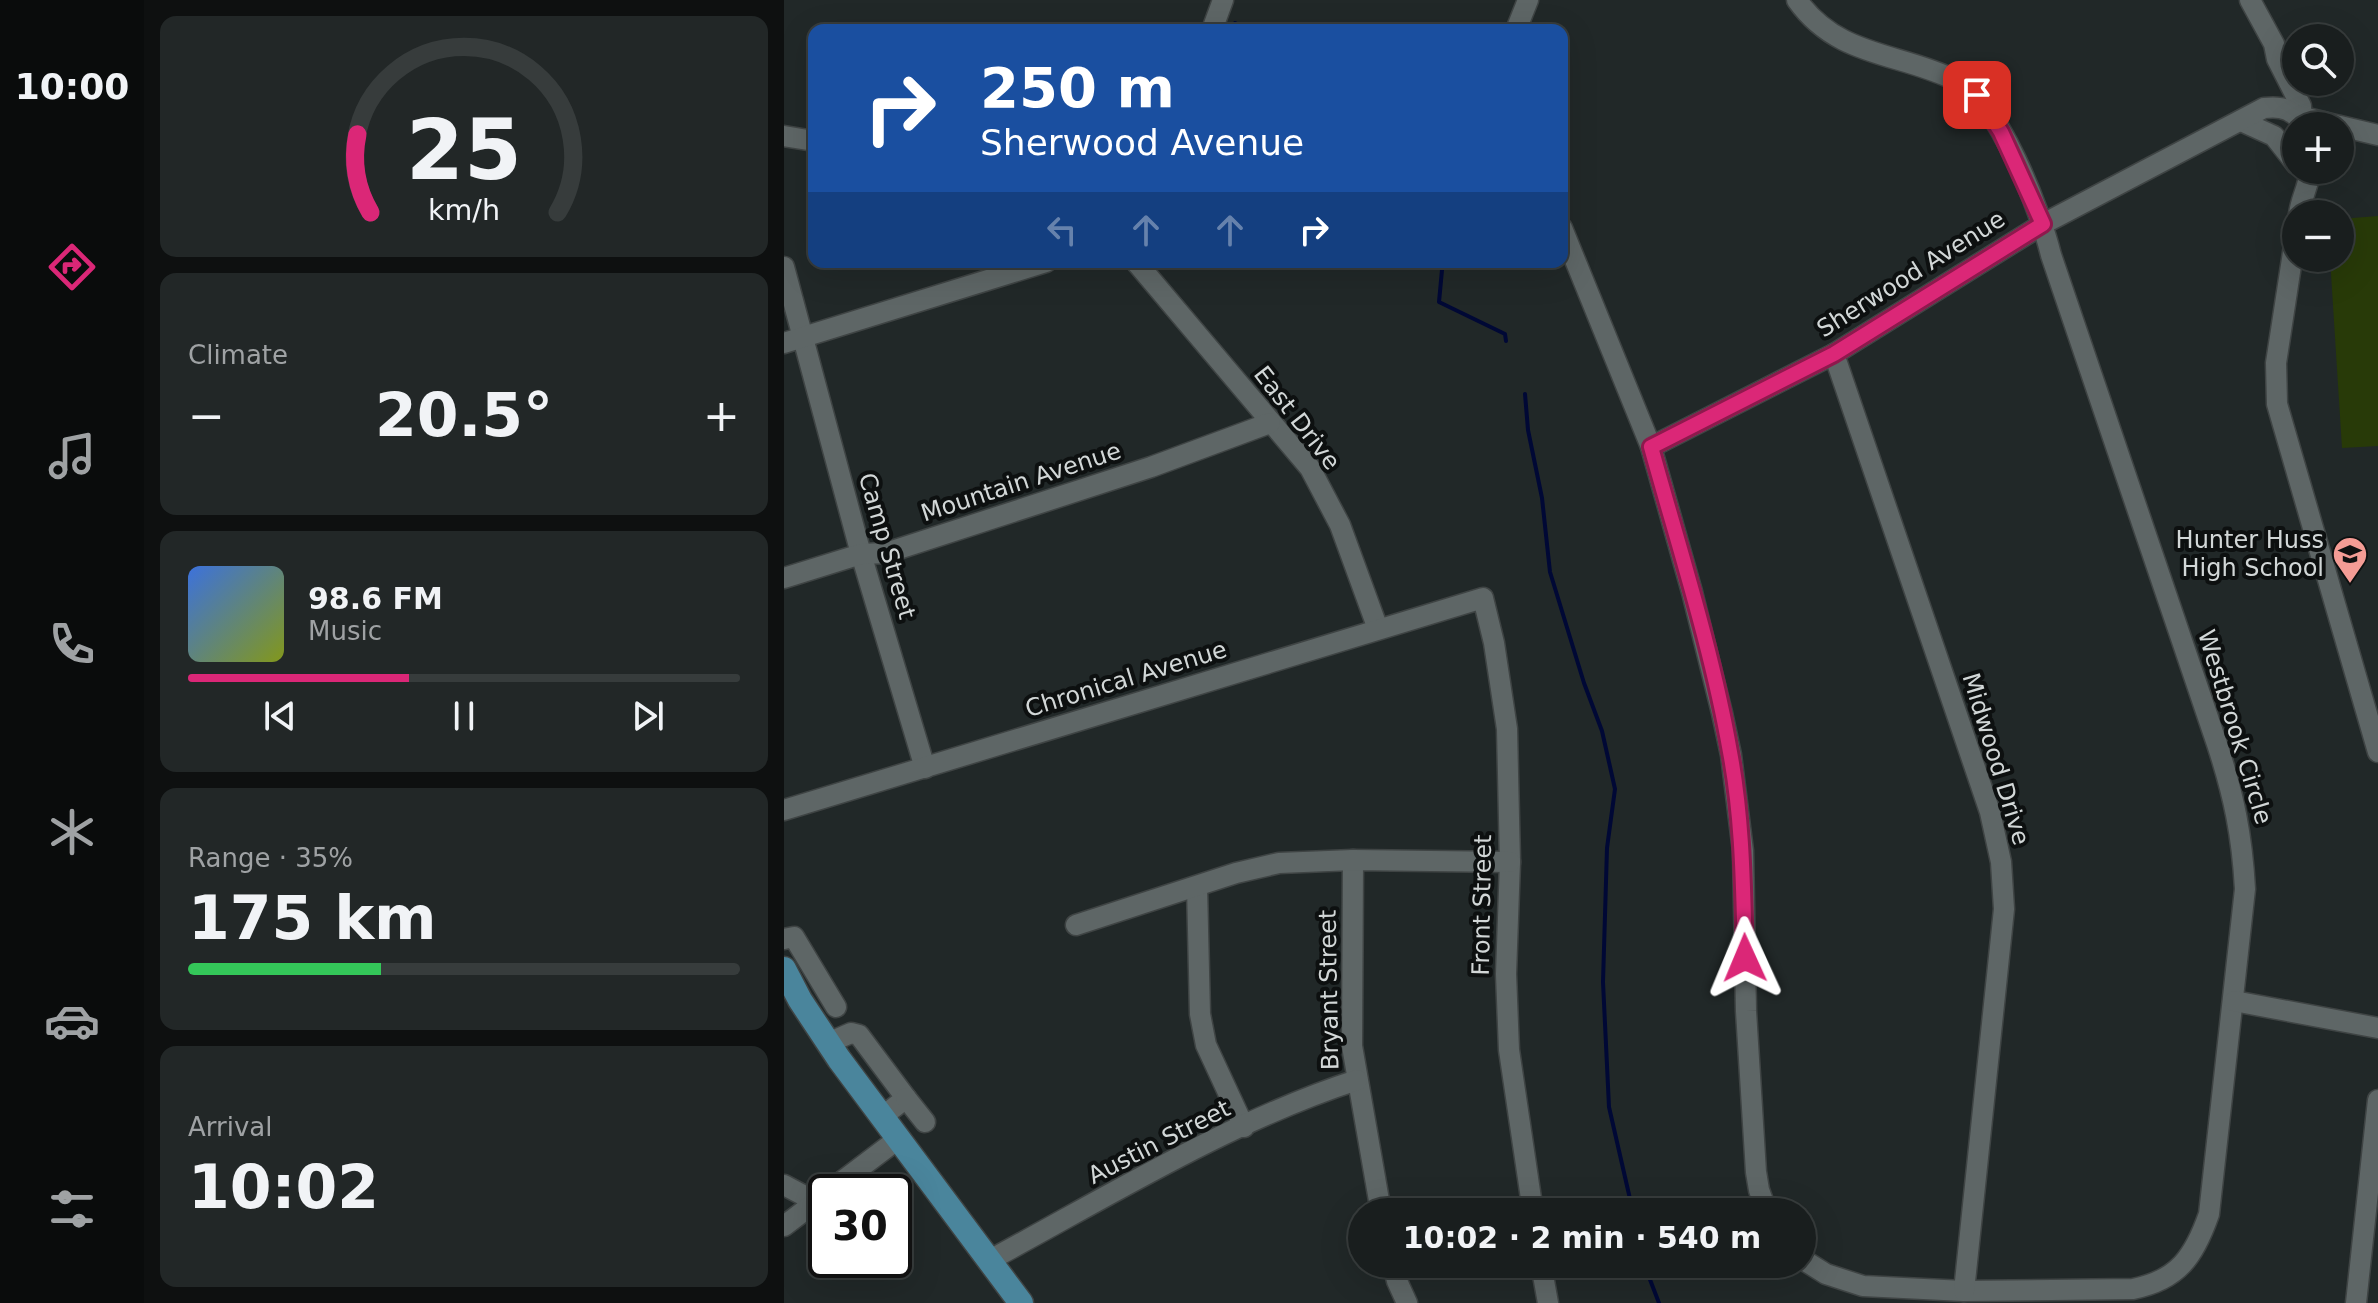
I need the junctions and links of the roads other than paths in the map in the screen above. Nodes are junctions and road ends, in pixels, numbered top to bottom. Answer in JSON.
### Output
{"nodes":[{"id":1,"x":1223,"y":0,"type":"edge"},
{"id":2,"x":1528,"y":0,"type":"edge"},
{"id":3,"x":1797,"y":0,"type":"edge"},
{"id":4,"x":2250,"y":0,"type":"edge"},
{"id":5,"x":1214,"y":24,"type":"edge"},
{"id":6,"x":1518,"y":24,"type":"edge"},
{"id":7,"x":2282,"y":65,"type":"edge"},
{"id":8,"x":2282,"y":91,"type":"edge"},
{"id":9,"x":2254,"y":114,"type":"junction"},
{"id":10,"x":2282,"y":120,"type":"edge"},
{"id":11,"x":784,"y":136,"type":"edge"},
{"id":12,"x":808,"y":140,"type":"edge"},
{"id":13,"x":2282,"y":146,"type":"edge"},
{"id":14,"x":2043,"y":224,"type":"junction"},
{"id":15,"x":1568,"y":243,"type":"edge"},
{"id":16,"x":784,"y":267,"type":"edge"},
{"id":17,"x":1027,"y":268,"type":"edge"},
{"id":18,"x":1141,"y":268,"type":"edge"},
{"id":19,"x":2290,"y":272,"type":"edge"},
{"id":20,"x":793,"y":340,"type":"edge"},
{"id":21,"x":1834,"y":354,"type":"junction"},
{"id":22,"x":1270,"y":423,"type":"junction"},
{"id":23,"x":1651,"y":447,"type":"junction"},
{"id":24,"x":861,"y":554,"type":"junction"},
{"id":25,"x":784,"y":578,"type":"edge"},
{"id":26,"x":1483,"y":598,"type":"joint"},
{"id":27,"x":1378,"y":629,"type":"junction"},
{"id":28,"x":2378,"y":752,"type":"edge"},
{"id":29,"x":925,"y":768,"type":"junction"},
{"id":30,"x":784,"y":810,"type":"edge"},
{"id":31,"x":1353,"y":860,"type":"junction"},
{"id":32,"x":1510,"y":862,"type":"junction"},
{"id":33,"x":1197,"y":887,"type":"junction"},
{"id":34,"x":1076,"y":925,"type":"dead end"},
{"id":35,"x":784,"y":939,"type":"edge"},
{"id":36,"x":784,"y":969,"type":"edge"},
{"id":37,"x":2234,"y":1001,"type":"junction"},
{"id":38,"x":804,"y":1005,"type":"junction"},
{"id":39,"x":2378,"y":1028,"type":"edge"},
{"id":40,"x":828,"y":1043,"type":"junction"},
{"id":41,"x":884,"y":1068,"type":"junction"},
{"id":42,"x":1357,"y":1080,"type":"junction"},
{"id":43,"x":862,"y":1090,"type":"junction"},
{"id":44,"x":906,"y":1098,"type":"junction"},
{"id":45,"x":2378,"y":1100,"type":"edge"},
{"id":46,"x":882,"y":1117,"type":"junction"},
{"id":47,"x":925,"y":1122,"type":"dead end"},
{"id":48,"x":1244,"y":1127,"type":"junction"},
{"id":49,"x":898,"y":1139,"type":"junction"},
{"id":50,"x":852,"y":1174,"type":"edge"},
{"id":51,"x":784,"y":1185,"type":"edge"},
{"id":52,"x":808,"y":1192,"type":"edge"},
{"id":53,"x":1378,"y":1198,"type":"edge"},
{"id":54,"x":1531,"y":1198,"type":"edge"},
{"id":55,"x":1762,"y":1198,"type":"edge"},
{"id":56,"x":2373,"y":1199,"type":"edge"},
{"id":57,"x":808,"y":1208,"type":"edge"},
{"id":58,"x":784,"y":1226,"type":"edge"},
{"id":59,"x":990,"y":1260,"type":"junction"},
{"id":60,"x":1816,"y":1267,"type":"edge"},
{"id":61,"x":1396,"y":1278,"type":"edge"},
{"id":62,"x":1543,"y":1278,"type":"edge"},
{"id":63,"x":1964,"y":1291,"type":"junction"},
{"id":64,"x":1021,"y":1303,"type":"edge"},
{"id":65,"x":1407,"y":1303,"type":"edge"},
{"id":66,"x":1547,"y":1303,"type":"edge"},
{"id":67,"x":2356,"y":1303,"type":"edge"}],
"edges":[{"from":1,"to":5,"type":"street"},
{"from":2,"to":6,"type":"street"},
{"from":3,"to":14,"type":"street","name":"Westbrook Circle"},
{"from":4,"to":7,"type":"street"},
{"from":8,"to":9,"type":"street","name":"Sherwood Avenue"},
{"from":9,"to":10,"type":"street","name":"Sherwood Avenue"},
{"from":9,"to":13,"type":"street"},
{"from":9,"to":14,"type":"street","name":"Sherwood Avenue"},
{"from":11,"to":12,"type":"street"},
{"from":14,"to":21,"type":"street","name":"Sherwood Avenue"},
{"from":14,"to":37,"type":"street","name":"Westbrook Circle"},
{"from":15,"to":23,"type":"street"},
{"from":16,"to":20,"type":"street","name":"Camp Street"},
{"from":17,"to":20,"type":"street"},
{"from":18,"to":22,"type":"street","name":"East Drive"},
{"from":19,"to":28,"type":"street"},
{"from":20,"to":24,"type":"street","name":"Camp Street"},
{"from":21,"to":23,"type":"street","name":"Sherwood Avenue"},
{"from":21,"to":63,"type":"street","name":"Midwood Drive"},
{"from":22,"to":24,"type":"street","name":"Mountain Avenue"},
{"from":22,"to":27,"type":"street","name":"East Drive"},
{"from":23,"to":55,"type":"street"},
{"from":24,"to":25,"type":"street","name":"Mountain Avenue"},
{"from":24,"to":29,"type":"street","name":"Camp Street"},
{"from":26,"to":27,"type":"street","name":"Chronical Avenue"},
{"from":26,"to":32,"type":"street","name":"Front Street"},
{"from":27,"to":29,"type":"street","name":"Chronical Avenue"},
{"from":29,"to":30,"type":"street","name":"Chronical Avenue"},
{"from":31,"to":32,"type":"street"},
{"from":31,"to":33,"type":"street"},
{"from":31,"to":42,"type":"street","name":"Bryant Street"},
{"from":32,"to":54,"type":"street","name":"Front Street"},
{"from":33,"to":34,"type":"street"},
{"from":33,"to":48,"type":"street"},
{"from":35,"to":38,"type":"street"},
{"from":36,"to":38,"type":"main road"},
{"from":37,"to":39,"type":"street"},
{"from":37,"to":63,"type":"street","name":"Westbrook Circle"},
{"from":38,"to":40,"type":"main road"},
{"from":40,"to":41,"type":"street"},
{"from":40,"to":43,"type":"main road"},
{"from":41,"to":43,"type":"street"},
{"from":41,"to":44,"type":"street"},
{"from":42,"to":48,"type":"street","name":"Austin Street"},
{"from":42,"to":53,"type":"street","name":"Bryant Street"},
{"from":43,"to":46,"type":"main road"},
{"from":44,"to":46,"type":"street"},
{"from":44,"to":47,"type":"street"},
{"from":45,"to":56,"type":"street"},
{"from":46,"to":49,"type":"main road"},
{"from":48,"to":59,"type":"street","name":"Austin Street"},
{"from":49,"to":50,"type":"street"},
{"from":49,"to":59,"type":"main road"},
{"from":51,"to":52,"type":"street"},
{"from":56,"to":67,"type":"street"},
{"from":57,"to":58,"type":"street"},
{"from":59,"to":64,"type":"main road"},
{"from":60,"to":63,"type":"street","name":"Westbrook Circle"},
{"from":61,"to":65,"type":"street"},
{"from":62,"to":66,"type":"street"}]}
